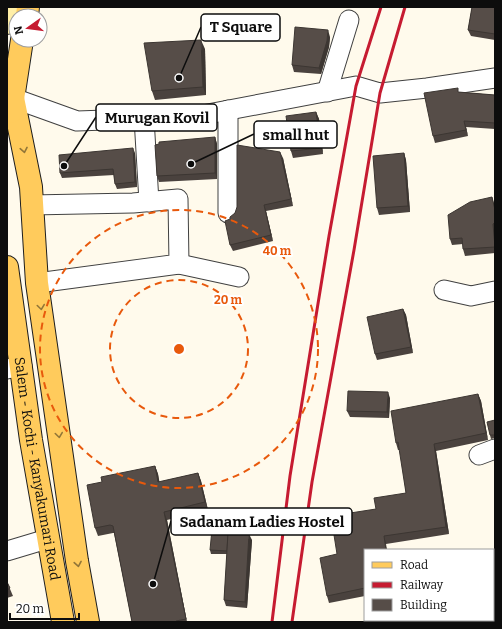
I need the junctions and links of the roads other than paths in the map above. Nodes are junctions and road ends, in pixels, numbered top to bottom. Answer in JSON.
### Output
{"nodes":[{"id":1,"x":16,"y":7,"type":"edge"},
{"id":2,"x":349,"y":20,"type":"dead end"},
{"id":3,"x":7,"y":23,"type":"edge"},
{"id":4,"x":20,"y":48,"type":"edge"},
{"id":5,"x":495,"y":78,"type":"edge"},
{"id":6,"x":327,"y":92,"type":"junction"},
{"id":7,"x":10,"y":97,"type":"edge"},
{"id":8,"x":228,"y":110,"type":"junction"},
{"id":9,"x":144,"y":118,"type":"junction"},
{"id":10,"x":8,"y":130,"type":"edge"},
{"id":11,"x":149,"y":202,"type":"junction"},
{"id":12,"x":31,"y":205,"type":"junction"},
{"id":13,"x":228,"y":213,"type":"dead end"},
{"id":14,"x":179,"y":264,"type":"junction"},
{"id":15,"x":7,"y":267,"type":"edge"},
{"id":16,"x":239,"y":277,"type":"dead end"},
{"id":17,"x":37,"y":283,"type":"junction"},
{"id":18,"x":444,"y":290,"type":"dead end"},
{"id":19,"x":495,"y":291,"type":"edge"},
{"id":20,"x":14,"y":368,"type":"edge"},
{"id":21,"x":47,"y":539,"type":"junction"},
{"id":22,"x":7,"y":551,"type":"edge"},
{"id":23,"x":63,"y":622,"type":"edge"},
{"id":24,"x":88,"y":622,"type":"edge"}],
"edges":[{"from":1,"to":3,"type":"main road"},
{"from":2,"to":6,"type":"street"},
{"from":4,"to":7,"type":"main road"},
{"from":5,"to":6,"type":"street"},
{"from":6,"to":8,"type":"street"},
{"from":7,"to":9,"type":"street"},
{"from":7,"to":10,"type":"main road"},
{"from":7,"to":12,"type":"main road","one_way":true},
{"from":8,"to":9,"type":"street"},
{"from":8,"to":13,"type":"street"},
{"from":9,"to":11,"type":"street"},
{"from":11,"to":12,"type":"street"},
{"from":11,"to":14,"type":"street"},
{"from":12,"to":17,"type":"main road"},
{"from":14,"to":16,"type":"street"},
{"from":14,"to":17,"type":"street"},
{"from":15,"to":20,"type":"main road","name":"Salem - Kochi - Kanyakumari Road"},
{"from":17,"to":24,"type":"main road","one_way":true},
{"from":18,"to":19,"type":"street"},
{"from":20,"to":21,"type":"main road","name":"Salem - Kochi - Kanyakumari Road"},
{"from":21,"to":22,"type":"street"},
{"from":21,"to":23,"type":"main road","name":"Salem - Kochi - Kanyakumari Road"}]}
